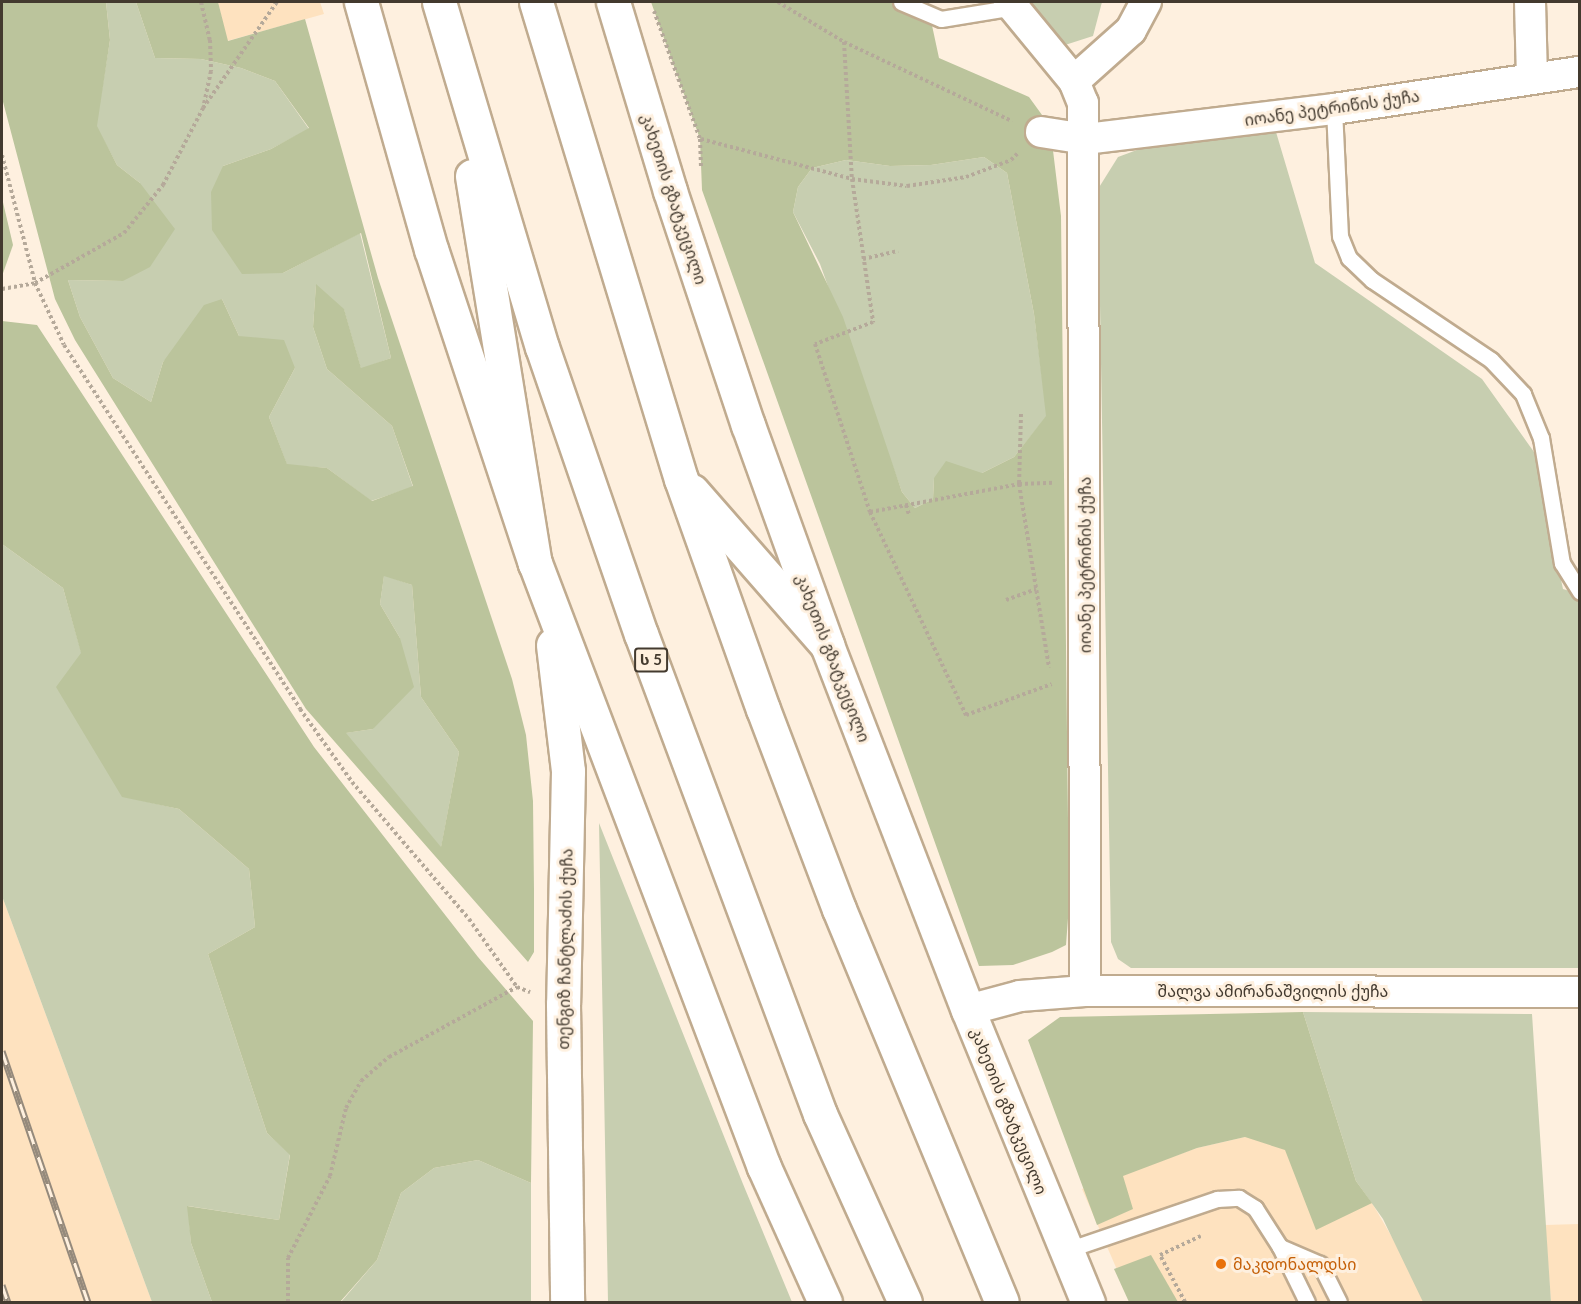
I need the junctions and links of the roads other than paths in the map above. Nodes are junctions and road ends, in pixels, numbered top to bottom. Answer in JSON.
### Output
{"nodes":[{"id":1,"x":361,"y":2,"type":"edge"},
{"id":2,"x":439,"y":2,"type":"edge"},
{"id":3,"x":536,"y":2,"type":"edge"},
{"id":4,"x":613,"y":2,"type":"edge"},
{"id":5,"x":901,"y":2,"type":"edge"},
{"id":6,"x":1146,"y":2,"type":"edge"},
{"id":7,"x":1530,"y":2,"type":"edge"},
{"id":8,"x":1011,"y":4,"type":"edge"},
{"id":9,"x":451,"y":47,"type":"junction"},
{"id":10,"x":1580,"y":72,"type":"edge"},
{"id":11,"x":1532,"y":78,"type":"junction"},
{"id":12,"x":1074,"y":81,"type":"junction"},
{"id":13,"x":1334,"y":109,"type":"junction"},
{"id":14,"x":1041,"y":132,"type":"road end"},
{"id":15,"x":1085,"y":139,"type":"junction"},
{"id":16,"x":681,"y":479,"type":"junction"},
{"id":17,"x":536,"y":563,"type":"junction"},
{"id":18,"x":1580,"y":592,"type":"edge"},
{"id":19,"x":548,"y":596,"type":"junction"},
{"id":20,"x":827,"y":645,"type":"junction"},
{"id":21,"x":1085,"y":991,"type":"junction"},
{"id":22,"x":1580,"y":992,"type":"edge"},
{"id":23,"x":968,"y":1010,"type":"junction"},
{"id":24,"x":1280,"y":1247,"type":"junction"},
{"id":25,"x":1065,"y":1251,"type":"junction"},
{"id":26,"x":567,"y":1302,"type":"edge"},
{"id":27,"x":825,"y":1302,"type":"edge"},
{"id":28,"x":905,"y":1302,"type":"edge"},
{"id":29,"x":1002,"y":1302,"type":"edge"},
{"id":30,"x":1088,"y":1302,"type":"edge"},
{"id":31,"x":1306,"y":1302,"type":"edge"},
{"id":32,"x":1339,"y":1302,"type":"edge"}],
"edges":[{"from":1,"to":17,"type":"main road"},
{"from":2,"to":9,"type":"main road","number":"ს 5"},
{"from":3,"to":16,"type":"main road"},
{"from":4,"to":20,"type":"main road","name":"კახეთის გზატკეცილი"},
{"from":5,"to":8,"type":"lane"},
{"from":6,"to":12,"type":"street"},
{"from":7,"to":11,"type":"street"},
{"from":8,"to":12,"type":"street"},
{"from":9,"to":17,"type":"main road"},
{"from":9,"to":28,"type":"main road","number":"ს 5"},
{"from":10,"to":11,"type":"street","name":"იოანე პეტრიწის ქუჩა"},
{"from":11,"to":13,"type":"street","name":"იოანე პეტრიწის ქუჩა"},
{"from":12,"to":15,"type":"street"},
{"from":13,"to":15,"type":"street","name":"იოანე პეტრიწის ქუჩა"},
{"from":13,"to":18,"type":"lane"},
{"from":14,"to":15,"type":"street","name":"იოანე პეტრიწის ქუჩა"},
{"from":15,"to":21,"type":"street","name":"იოანე პეტრიწის ქუჩა"},
{"from":16,"to":20,"type":"main road"},
{"from":16,"to":29,"type":"main road"},
{"from":17,"to":19,"type":"main road"},
{"from":19,"to":26,"type":"main road","name":"თენგიზ ჩანტლაძის ქუჩა"},
{"from":19,"to":27,"type":"main road"},
{"from":20,"to":23,"type":"main road","name":"კახეთის გზატკეცილი"},
{"from":21,"to":22,"type":"street","name":"შალვა ამირანაშვილის ქუჩა"},
{"from":21,"to":23,"type":"street","name":"შალვა ამირანაშვილის ქუჩა"},
{"from":23,"to":25,"type":"main road","name":"კახეთის გზატკეცილი"},
{"from":24,"to":25,"type":"lane"},
{"from":24,"to":31,"type":"lane"},
{"from":24,"to":32,"type":"lane"},
{"from":25,"to":30,"type":"main road","name":"კახეთის გზატკეცილი"}]}
